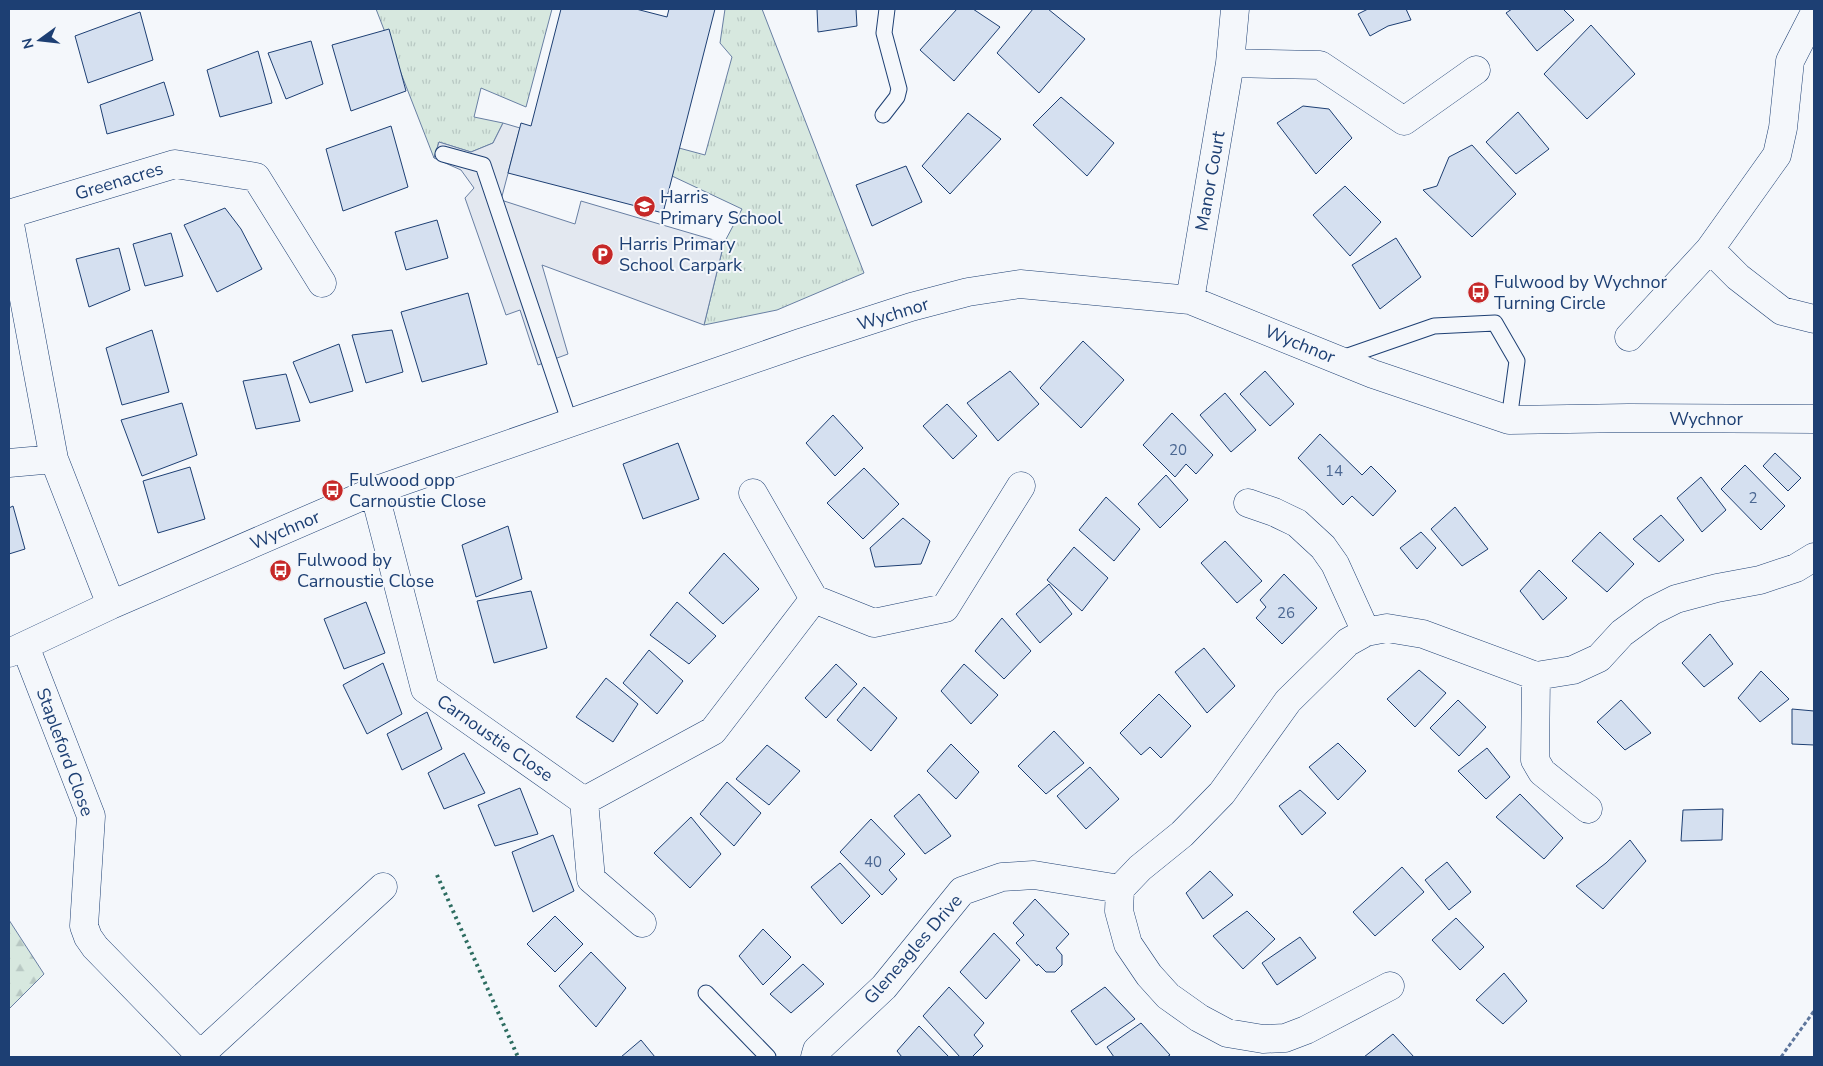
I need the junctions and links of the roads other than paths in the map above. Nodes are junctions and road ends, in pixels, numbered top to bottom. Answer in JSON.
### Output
{"nodes":[{"id":1,"x":887,"y":9,"type":"edge"},
{"id":2,"x":1235,"y":9,"type":"edge"},
{"id":3,"x":1814,"y":14,"type":"edge"},
{"id":4,"x":1230,"y":63,"type":"junction"},
{"id":5,"x":1476,"y":70,"type":"dead end"},
{"id":6,"x":883,"y":115,"type":"dead end"},
{"id":7,"x":443,"y":154,"type":"dead end"},
{"id":8,"x":9,"y":214,"type":"edge"},
{"id":9,"x":9,"y":219,"type":"edge"},
{"id":10,"x":1710,"y":249,"type":"junction"},
{"id":11,"x":322,"y":283,"type":"dead end"},
{"id":12,"x":1190,"y":300,"type":"junction"},
{"id":13,"x":1814,"y":319,"type":"edge"},
{"id":14,"x":1629,"y":337,"type":"dead end"},
{"id":15,"x":1337,"y":359,"type":"junction"},
{"id":16,"x":1508,"y":420,"type":"junction"},
{"id":17,"x":1814,"y":420,"type":"edge"},
{"id":18,"x":570,"y":423,"type":"junction"},
{"id":19,"x":54,"y":459,"type":"junction"},
{"id":20,"x":9,"y":463,"type":"edge"},
{"id":21,"x":1021,"y":486,"type":"dead end"},
{"id":22,"x":374,"y":491,"type":"junction"},
{"id":23,"x":753,"y":494,"type":"dead end"},
{"id":24,"x":1248,"y":503,"type":"dead end"},
{"id":25,"x":1814,"y":557,"type":"edge"},
{"id":26,"x":814,"y":600,"type":"junction"},
{"id":27,"x":111,"y":605,"type":"junction"},
{"id":28,"x":1366,"y":632,"type":"junction"},
{"id":29,"x":17,"y":650,"type":"edge"},
{"id":30,"x":1536,"y":676,"type":"junction"},
{"id":31,"x":584,"y":801,"type":"junction"},
{"id":32,"x":1588,"y":809,"type":"dead end"},
{"id":33,"x":382,"y":886,"type":"dead end"},
{"id":34,"x":1120,"y":888,"type":"junction"},
{"id":35,"x":642,"y":923,"type":"dead end"},
{"id":36,"x":1390,"y":986,"type":"dead end"},
{"id":37,"x":706,"y":994,"type":"dead end"},
{"id":38,"x":201,"y":1056,"type":"edge"},
{"id":39,"x":768,"y":1057,"type":"edge"},
{"id":40,"x":815,"y":1057,"type":"edge"}],
"edges":[{"from":1,"to":6,"type":"lane"},
{"from":2,"to":4,"type":"street","name":"Manor Court"},
{"from":3,"to":10,"type":"street"},
{"from":4,"to":5,"type":"street"},
{"from":4,"to":12,"type":"street","name":"Manor Court"},
{"from":7,"to":18,"type":"lane"},
{"from":8,"to":11,"type":"street","name":"Greenacres"},
{"from":9,"to":19,"type":"street"},
{"from":10,"to":13,"type":"street"},
{"from":10,"to":14,"type":"street"},
{"from":12,"to":15,"type":"street","name":"Wychnor"},
{"from":12,"to":18,"type":"street","name":"Wychnor"},
{"from":15,"to":16,"type":"street","name":"Wychnor"},
{"from":15,"to":16,"type":"lane"},
{"from":16,"to":17,"type":"street","name":"Wychnor"},
{"from":18,"to":22,"type":"street","name":"Wychnor"},
{"from":19,"to":20,"type":"street"},
{"from":19,"to":27,"type":"street"},
{"from":21,"to":26,"type":"street"},
{"from":22,"to":27,"type":"street","name":"Wychnor"},
{"from":22,"to":31,"type":"street","name":"Carnoustie Close"},
{"from":23,"to":26,"type":"street"},
{"from":24,"to":28,"type":"street"},
{"from":25,"to":30,"type":"street"},
{"from":26,"to":31,"type":"street"},
{"from":27,"to":29,"type":"street","name":"Wychnor"},
{"from":28,"to":30,"type":"street"},
{"from":28,"to":34,"type":"street"},
{"from":29,"to":38,"type":"street","name":"Stapleford Close"},
{"from":30,"to":32,"type":"street"},
{"from":31,"to":35,"type":"street"},
{"from":33,"to":38,"type":"street","name":"Stapleford Close"},
{"from":34,"to":36,"type":"street"},
{"from":34,"to":40,"type":"street","name":"Gleneagles Drive"},
{"from":37,"to":39,"type":"lane"}]}
